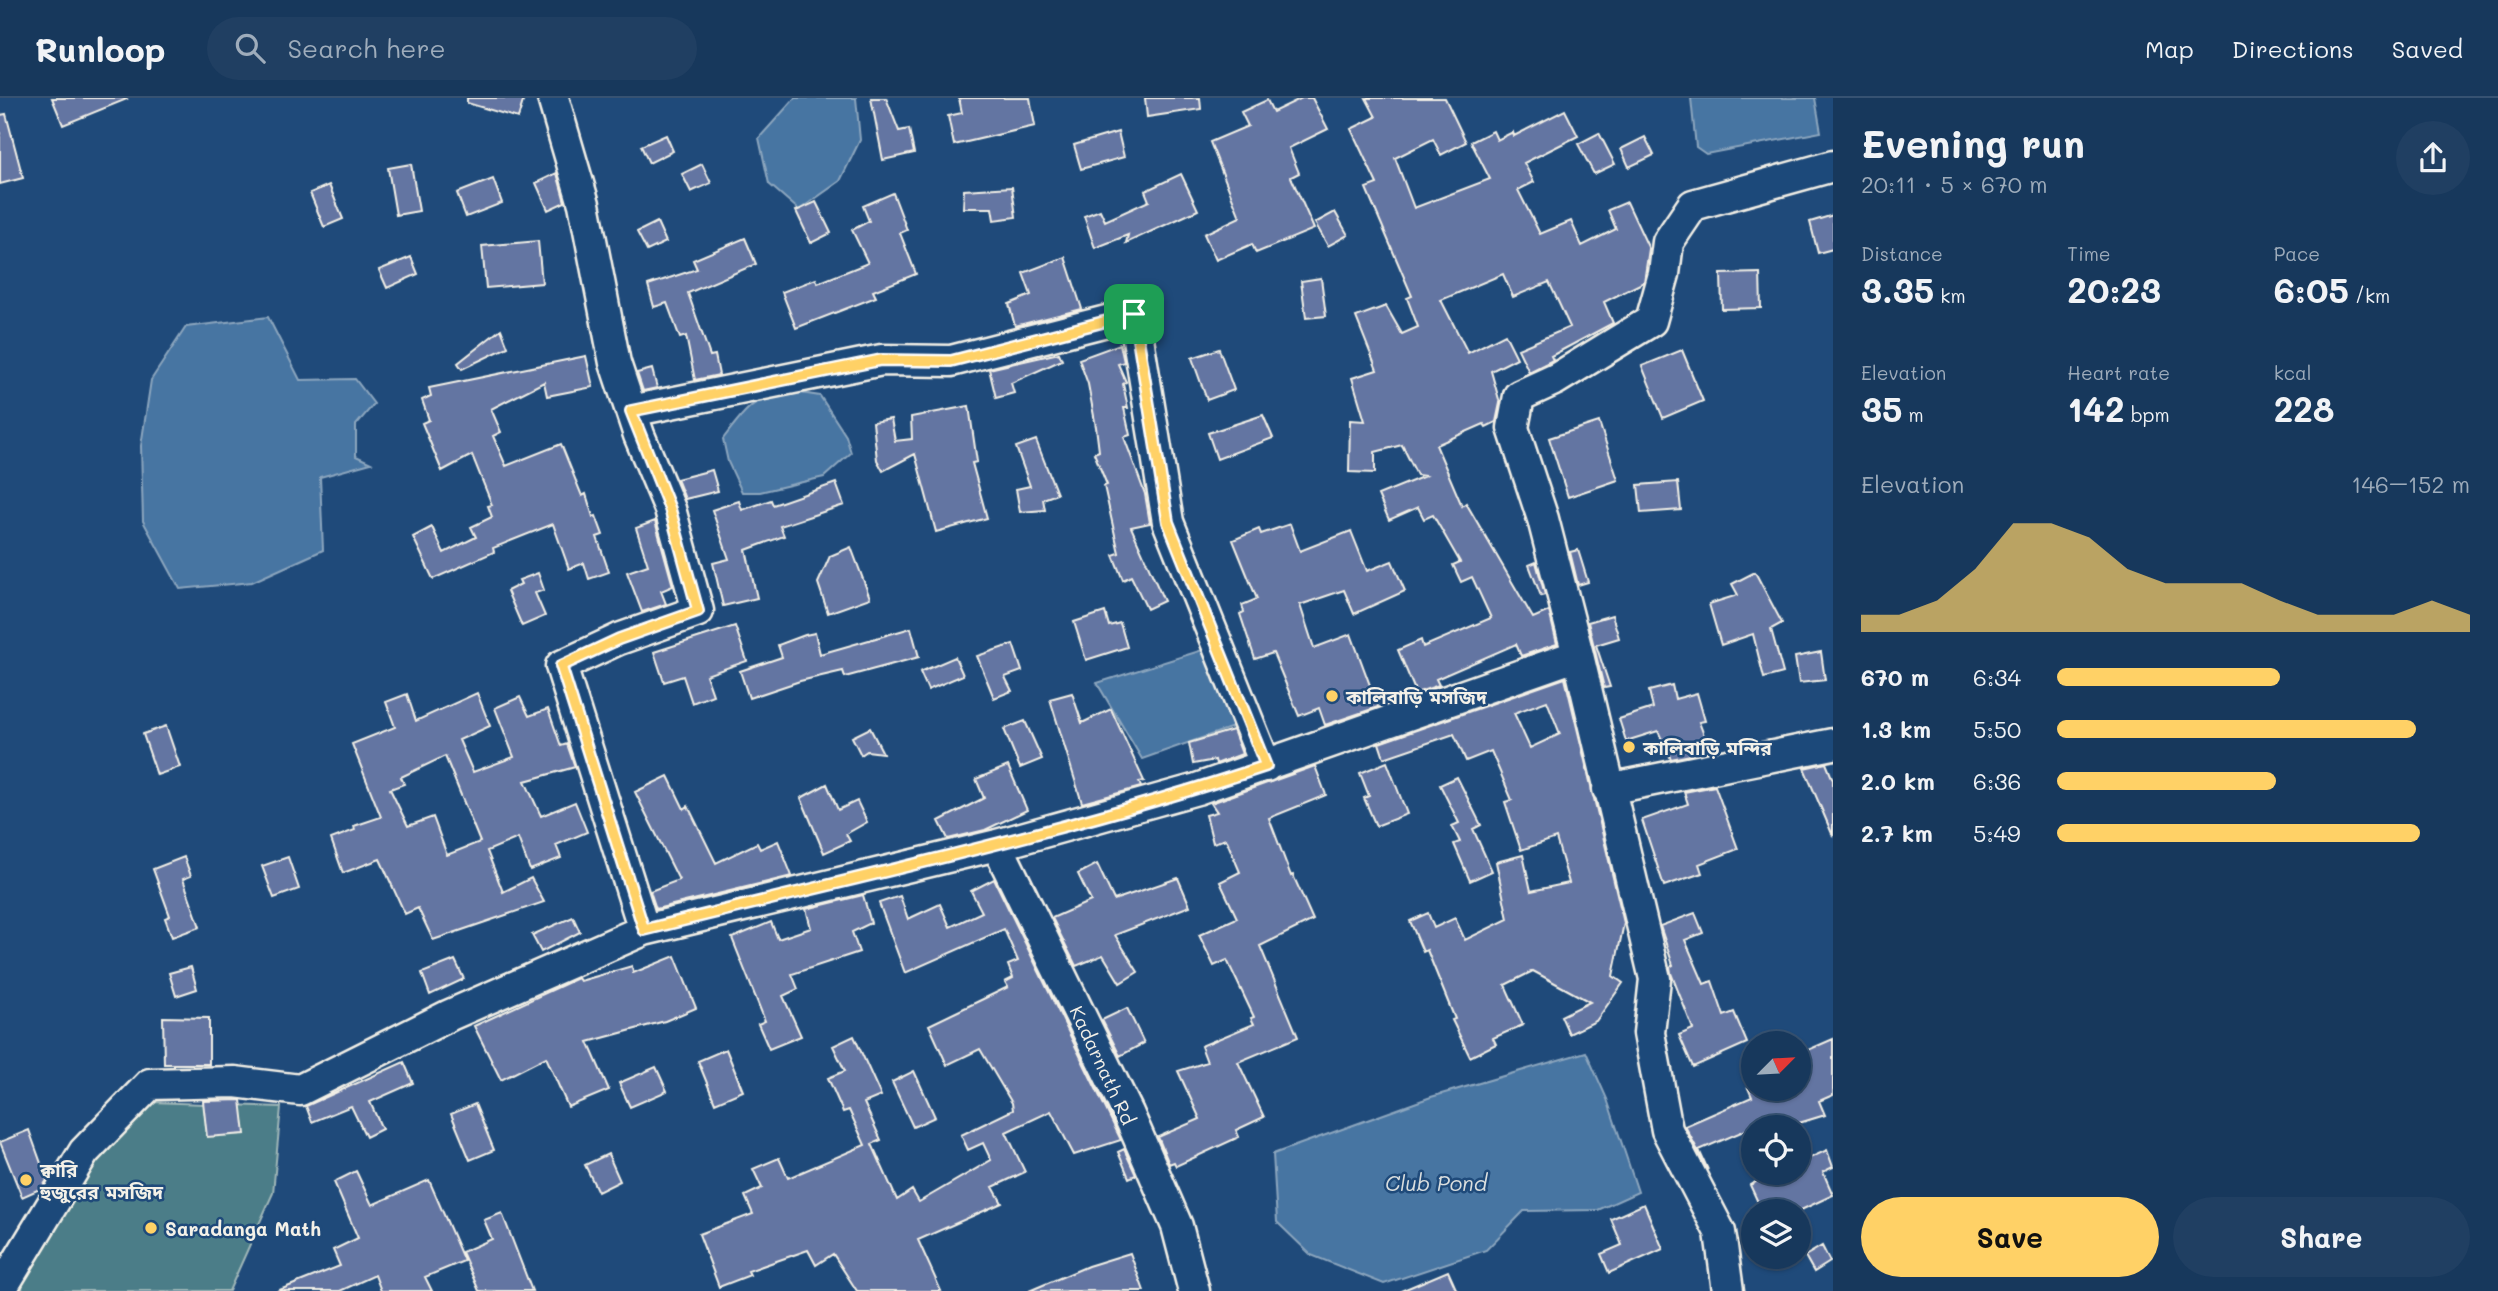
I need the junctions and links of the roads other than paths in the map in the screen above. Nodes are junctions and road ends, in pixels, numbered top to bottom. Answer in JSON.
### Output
{"nodes":[{"id":1,"x":553,"y":98,"type":"edge"},
{"id":2,"x":1833,"y":166,"type":"edge"},
{"id":3,"x":631,"y":411,"type":"junction"},
{"id":4,"x":1578,"y":655,"type":"junction"},
{"id":5,"x":1833,"y":744,"type":"edge"},
{"id":6,"x":1266,"y":766,"type":"junction"},
{"id":7,"x":1608,"y":789,"type":"junction"},
{"id":8,"x":997,"y":845,"type":"junction"},
{"id":9,"x":644,"y":930,"type":"junction"},
{"id":10,"x":2,"y":1288,"type":"edge"},
{"id":11,"x":1194,"y":1291,"type":"edge"},
{"id":12,"x":1728,"y":1291,"type":"edge"}],
"edges":[{"from":1,"to":3,"type":"street"},
{"from":2,"to":4,"type":"street"},
{"from":3,"to":6,"type":"street"},
{"from":3,"to":9,"type":"street"},
{"from":4,"to":6,"type":"street"},
{"from":4,"to":7,"type":"street"},
{"from":5,"to":7,"type":"street"},
{"from":6,"to":8,"type":"street"},
{"from":7,"to":12,"type":"street"},
{"from":8,"to":9,"type":"street"},
{"from":8,"to":11,"type":"street","name":"Kadarnath Rd"},
{"from":9,"to":10,"type":"street"}]}
